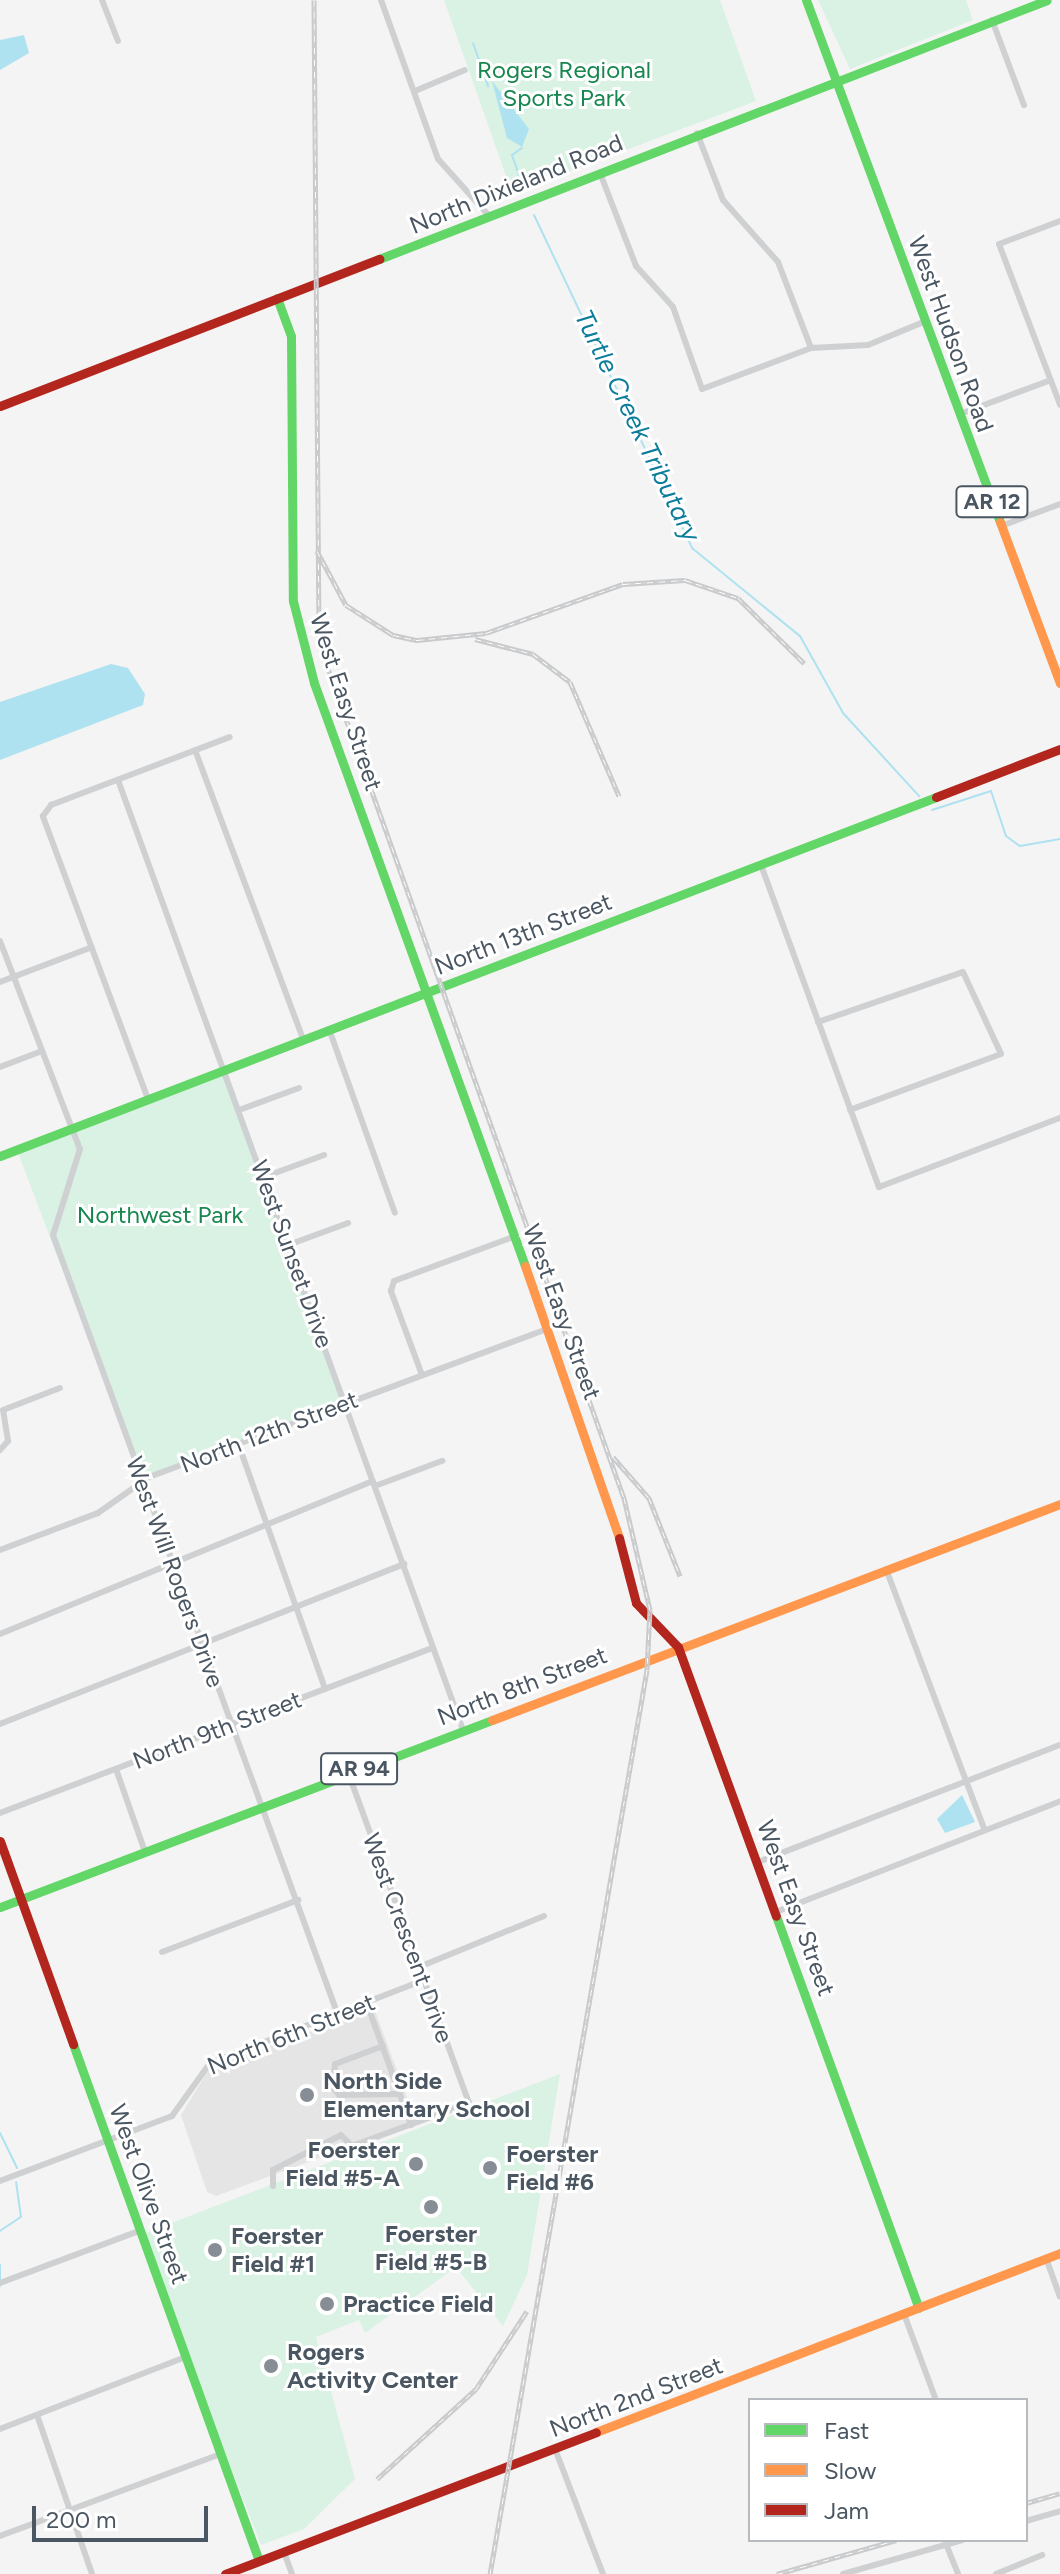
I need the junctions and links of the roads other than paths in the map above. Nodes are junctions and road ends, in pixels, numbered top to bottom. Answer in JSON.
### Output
{"nodes":[{"id":1,"x":102,"y":0,"type":"edge"},
{"id":2,"x":381,"y":0,"type":"edge"},
{"id":3,"x":806,"y":0,"type":"edge"},
{"id":4,"x":1047,"y":0,"type":"edge"},
{"id":5,"x":992,"y":20,"type":"junction"},
{"id":6,"x":118,"y":41,"type":"dead end"},
{"id":7,"x":465,"y":70,"type":"dead end"},
{"id":8,"x":836,"y":81,"type":"junction"},
{"id":9,"x":415,"y":91,"type":"junction"},
{"id":10,"x":1024,"y":105,"type":"dead end"},
{"id":11,"x":697,"y":133,"type":"junction"},
{"id":12,"x":600,"y":173,"type":"junction"},
{"id":13,"x":490,"y":217,"type":"junction"},
{"id":14,"x":1060,"y":221,"type":"edge"},
{"id":15,"x":277,"y":298,"type":"junction"},
{"id":16,"x":926,"y":321,"type":"junction"},
{"id":17,"x":811,"y":348,"type":"junction"},
{"id":18,"x":1051,"y":380,"type":"junction"},
{"id":19,"x":1060,"y":405,"type":"edge"},
{"id":20,"x":0,"y":406,"type":"edge"},
{"id":21,"x":960,"y":414,"type":"junction"},
{"id":22,"x":1060,"y":504,"type":"edge"},
{"id":23,"x":1001,"y":526,"type":"junction"},
{"id":24,"x":1060,"y":683,"type":"edge"},
{"id":25,"x":230,"y":737,"type":"dead end"},
{"id":26,"x":1060,"y":749,"type":"edge"},
{"id":27,"x":195,"y":750,"type":"junction"},
{"id":28,"x":118,"y":780,"type":"junction"},
{"id":29,"x":761,"y":865,"type":"junction"},
{"id":30,"x":0,"y":941,"type":"edge"},
{"id":31,"x":92,"y":947,"type":"junction"},
{"id":32,"x":14,"y":976,"type":"junction"},
{"id":33,"x":0,"y":982,"type":"edge"},
{"id":34,"x":426,"y":992,"type":"junction"},
{"id":35,"x":818,"y":1022,"type":"junction"},
{"id":36,"x":329,"y":1029,"type":"junction"},
{"id":37,"x":303,"y":1039,"type":"junction"},
{"id":38,"x":42,"y":1051,"type":"junction"},
{"id":39,"x":0,"y":1067,"type":"edge"},
{"id":40,"x":226,"y":1068,"type":"junction"},
{"id":41,"x":299,"y":1088,"type":"dead end"},
{"id":42,"x":148,"y":1099,"type":"junction"},
{"id":43,"x":239,"y":1110,"type":"junction"},
{"id":44,"x":850,"y":1110,"type":"junction"},
{"id":45,"x":1060,"y":1118,"type":"edge"},
{"id":46,"x":73,"y":1127,"type":"junction"},
{"id":47,"x":324,"y":1155,"type":"dead end"},
{"id":48,"x":0,"y":1156,"type":"edge"},
{"id":49,"x":264,"y":1177,"type":"junction"},
{"id":50,"x":395,"y":1213,"type":"dead end"},
{"id":51,"x":348,"y":1223,"type":"dead end"},
{"id":52,"x":513,"y":1237,"type":"junction"},
{"id":53,"x":288,"y":1245,"type":"junction"},
{"id":54,"x":546,"y":1329,"type":"junction"},
{"id":55,"x":422,"y":1375,"type":"junction"},
{"id":56,"x":60,"y":1388,"type":"dead end"},
{"id":57,"x":345,"y":1402,"type":"junction"},
{"id":58,"x":238,"y":1443,"type":"junction"},
{"id":59,"x":0,"y":1450,"type":"edge"},
{"id":60,"x":442,"y":1461,"type":"dead end"},
{"id":61,"x":142,"y":1481,"type":"junction"},
{"id":62,"x":374,"y":1484,"type":"junction"},
{"id":63,"x":1060,"y":1504,"type":"edge"},
{"id":64,"x":266,"y":1523,"type":"junction"},
{"id":65,"x":0,"y":1550,"type":"edge"},
{"id":66,"x":171,"y":1560,"type":"junction"},
{"id":67,"x":404,"y":1564,"type":"junction"},
{"id":68,"x":886,"y":1569,"type":"junction"},
{"id":69,"x":296,"y":1605,"type":"junction"},
{"id":70,"x":0,"y":1634,"type":"edge"},
{"id":71,"x":201,"y":1642,"type":"junction"},
{"id":72,"x":678,"y":1647,"type":"junction"},
{"id":73,"x":433,"y":1648,"type":"junction"},
{"id":74,"x":325,"y":1689,"type":"junction"},
{"id":75,"x":0,"y":1724,"type":"edge"},
{"id":76,"x":230,"y":1726,"type":"junction"},
{"id":77,"x":463,"y":1730,"type":"junction"},
{"id":78,"x":1060,"y":1745,"type":"edge"},
{"id":79,"x":116,"y":1769,"type":"junction"},
{"id":80,"x":348,"y":1773,"type":"junction"},
{"id":81,"x":967,"y":1781,"type":"junction"},
{"id":82,"x":1060,"y":1801,"type":"edge"},
{"id":83,"x":261,"y":1807,"type":"junction"},
{"id":84,"x":0,"y":1813,"type":"edge"},
{"id":85,"x":984,"y":1829,"type":"junction"},
{"id":86,"x":0,"y":1841,"type":"edge"},
{"id":87,"x":145,"y":1852,"type":"junction"},
{"id":88,"x":758,"y":1862,"type":"junction"},
{"id":89,"x":22,"y":1899,"type":"junction"},
{"id":90,"x":298,"y":1900,"type":"junction"},
{"id":91,"x":0,"y":1907,"type":"edge"},
{"id":92,"x":776,"y":1912,"type":"junction"},
{"id":93,"x":544,"y":1916,"type":"dead end"},
{"id":94,"x":162,"y":1952,"type":"dead end"},
{"id":95,"x":419,"y":1967,"type":"junction"},
{"id":96,"x":424,"y":1980,"type":"junction"},
{"id":97,"x":367,"y":2004,"type":"junction"},
{"id":98,"x":338,"y":2015,"type":"junction"},
{"id":99,"x":383,"y":2046,"type":"junction"},
{"id":100,"x":400,"y":2094,"type":"junction"},
{"id":101,"x":411,"y":2125,"type":"junction"},
{"id":102,"x":108,"y":2140,"type":"junction"},
{"id":103,"x":0,"y":2181,"type":"edge"},
{"id":104,"x":273,"y":2186,"type":"dead end"},
{"id":105,"x":139,"y":2231,"type":"junction"},
{"id":106,"x":1060,"y":2253,"type":"edge"},
{"id":107,"x":1046,"y":2258,"type":"junction"},
{"id":108,"x":0,"y":2283,"type":"edge"},
{"id":109,"x":1060,"y":2297,"type":"edge"},
{"id":110,"x":919,"y":2308,"type":"junction"},
{"id":111,"x":904,"y":2314,"type":"junction"},
{"id":112,"x":186,"y":2357,"type":"junction"},
{"id":113,"x":935,"y":2398,"type":"edge"},
{"id":114,"x":37,"y":2415,"type":"junction"},
{"id":115,"x":0,"y":2429,"type":"edge"},
{"id":116,"x":555,"y":2449,"type":"junction"},
{"id":117,"x":221,"y":2454,"type":"junction"},
{"id":118,"x":69,"y":2510,"type":"junction"},
{"id":119,"x":1060,"y":2511,"type":"edge"},
{"id":120,"x":1028,"y":2520,"type":"edge"},
{"id":121,"x":0,"y":2536,"type":"edge"},
{"id":122,"x":954,"y":2542,"type":"edge"},
{"id":123,"x":946,"y":2544,"type":"junction"},
{"id":124,"x":284,"y":2552,"type":"junction"},
{"id":125,"x":1042,"y":2555,"type":"dead end"},
{"id":126,"x":259,"y":2561,"type":"junction"},
{"id":127,"x":92,"y":2574,"type":"edge"},
{"id":128,"x":225,"y":2574,"type":"edge"},
{"id":129,"x":292,"y":2574,"type":"edge"},
{"id":130,"x":603,"y":2574,"type":"edge"},
{"id":131,"x":843,"y":2574,"type":"edge"},
{"id":132,"x":958,"y":2574,"type":"edge"},
{"id":133,"x":996,"y":2574,"type":"edge"}],
"edges":[{"from":1,"to":6,"type":"street"},
{"from":2,"to":9,"type":"street"},
{"from":3,"to":8,"type":"main road","name":"West Hudson Road","number":"AR 12"},
{"from":4,"to":5,"type":"main road","name":"North Dixieland Road"},
{"from":5,"to":8,"type":"main road","name":"North Dixieland Road"},
{"from":5,"to":10,"type":"street"},
{"from":7,"to":9,"type":"street"},
{"from":8,"to":11,"type":"main road","name":"North Dixieland Road"},
{"from":8,"to":16,"type":"main road","name":"West Hudson Road","number":"AR 12"},
{"from":9,"to":13,"type":"street"},
{"from":11,"to":12,"type":"main road","name":"North Dixieland Road"},
{"from":11,"to":17,"type":"street"},
{"from":12,"to":13,"type":"main road","name":"North Dixieland Road"},
{"from":12,"to":17,"type":"street"},
{"from":13,"to":15,"type":"main road","name":"North Dixieland Road"},
{"from":14,"to":18,"type":"street"},
{"from":15,"to":20,"type":"main road","name":"North Dixieland Road"},
{"from":15,"to":34,"type":"main road","name":"West Easy Street"},
{"from":16,"to":17,"type":"street"},
{"from":16,"to":21,"type":"main road","name":"West Hudson Road","number":"AR 12"},
{"from":18,"to":19,"type":"street"},
{"from":18,"to":21,"type":"street"},
{"from":21,"to":23,"type":"main road","name":"West Hudson Road","number":"AR 12"},
{"from":22,"to":23,"type":"street"},
{"from":23,"to":24,"type":"main road","name":"West Hudson Road","number":"AR 12"},
{"from":25,"to":27,"type":"street"},
{"from":26,"to":29,"type":"main road","name":"North 13th Street"},
{"from":27,"to":28,"type":"street"},
{"from":27,"to":37,"type":"street"},
{"from":28,"to":31,"type":"street"},
{"from":28,"to":40,"type":"street","name":"West Sunset Drive"},
{"from":29,"to":34,"type":"main road","name":"North 13th Street"},
{"from":29,"to":35,"type":"street"},
{"from":30,"to":32,"type":"street","name":"West Will Rogers Drive"},
{"from":31,"to":32,"type":"street"},
{"from":31,"to":42,"type":"street"},
{"from":32,"to":33,"type":"street"},
{"from":32,"to":38,"type":"street","name":"West Will Rogers Drive"},
{"from":34,"to":36,"type":"main road","name":"North 13th Street"},
{"from":34,"to":52,"type":"main road","name":"West Easy Street"},
{"from":35,"to":44,"type":"street"},
{"from":35,"to":44,"type":"street"},
{"from":36,"to":37,"type":"main road","name":"North 13th Street"},
{"from":36,"to":50,"type":"street"},
{"from":37,"to":40,"type":"main road","name":"North 13th Street"},
{"from":38,"to":39,"type":"street"},
{"from":38,"to":46,"type":"street","name":"West Will Rogers Drive"},
{"from":40,"to":42,"type":"main road","name":"North 13th Street"},
{"from":40,"to":43,"type":"street","name":"West Sunset Drive"},
{"from":41,"to":43,"type":"street"},
{"from":42,"to":46,"type":"main road","name":"North 13th Street"},
{"from":43,"to":49,"type":"street","name":"West Sunset Drive"},
{"from":44,"to":45,"type":"street"},
{"from":46,"to":48,"type":"main road","name":"North 13th Street"},
{"from":46,"to":61,"type":"street","name":"West Will Rogers Drive"},
{"from":47,"to":49,"type":"street"},
{"from":49,"to":53,"type":"street","name":"West Sunset Drive"},
{"from":51,"to":53,"type":"street"},
{"from":52,"to":54,"type":"main road","name":"West Easy Street"},
{"from":52,"to":55,"type":"street"},
{"from":53,"to":57,"type":"street","name":"West Sunset Drive"},
{"from":54,"to":55,"type":"street","name":"North 12th Street"},
{"from":54,"to":72,"type":"main road","name":"West Easy Street"},
{"from":55,"to":57,"type":"street","name":"North 12th Street"},
{"from":56,"to":59,"type":"street"},
{"from":57,"to":58,"type":"street","name":"North 12th Street"},
{"from":57,"to":62,"type":"street","name":"West Sunset Drive"},
{"from":58,"to":61,"type":"street","name":"North 12th Street"},
{"from":58,"to":64,"type":"street"},
{"from":60,"to":62,"type":"street"},
{"from":61,"to":65,"type":"street","name":"North 12th Street"},
{"from":61,"to":66,"type":"street","name":"West Will Rogers Drive"},
{"from":62,"to":64,"type":"street"},
{"from":62,"to":67,"type":"street","name":"West Sunset Drive"},
{"from":63,"to":68,"type":"main road","name":"North 8th Street","number":"AR 94"},
{"from":64,"to":66,"type":"street"},
{"from":64,"to":69,"type":"street"},
{"from":66,"to":70,"type":"street"},
{"from":66,"to":71,"type":"street","name":"West Will Rogers Drive"},
{"from":67,"to":69,"type":"street"},
{"from":67,"to":73,"type":"street","name":"West Sunset Drive"},
{"from":68,"to":72,"type":"main road","name":"North 8th Street","number":"AR 94"},
{"from":68,"to":81,"type":"street"},
{"from":69,"to":71,"type":"street"},
{"from":69,"to":74,"type":"street"},
{"from":71,"to":75,"type":"street"},
{"from":71,"to":76,"type":"street","name":"West Will Rogers Drive"},
{"from":72,"to":77,"type":"main road","name":"North 8th Street","number":"AR 94"},
{"from":72,"to":88,"type":"main road","name":"West Easy Street"},
{"from":73,"to":74,"type":"street","name":"North 9th Street"},
{"from":73,"to":77,"type":"street","name":"West Sunset Drive"},
{"from":74,"to":76,"type":"street","name":"North 9th Street"},
{"from":76,"to":79,"type":"street","name":"North 9th Street"},
{"from":76,"to":83,"type":"street","name":"West Will Rogers Drive"},
{"from":77,"to":80,"type":"main road","name":"North 8th Street","number":"AR 94"},
{"from":78,"to":81,"type":"street"},
{"from":79,"to":84,"type":"street","name":"North 9th Street"},
{"from":79,"to":87,"type":"street"},
{"from":80,"to":83,"type":"main road","name":"North 8th Street","number":"AR 94"},
{"from":80,"to":95,"type":"street","name":"West Crescent Drive"},
{"from":81,"to":85,"type":"street"},
{"from":81,"to":88,"type":"street"},
{"from":82,"to":85,"type":"street"},
{"from":83,"to":87,"type":"main road","name":"North 8th Street","number":"AR 94"},
{"from":83,"to":90,"type":"street","name":"West Will Rogers Drive"},
{"from":85,"to":92,"type":"street"},
{"from":86,"to":89,"type":"main road","name":"West Olive Street"},
{"from":87,"to":89,"type":"main road","name":"North 8th Street","number":"AR 94"},
{"from":88,"to":92,"type":"main road","name":"West Easy Street"},
{"from":89,"to":91,"type":"main road","name":"North 8th Street","number":"AR 94"},
{"from":89,"to":102,"type":"main road","name":"West Olive Street"},
{"from":90,"to":94,"type":"street"},
{"from":90,"to":98,"type":"street","name":"West Will Rogers Drive"},
{"from":92,"to":110,"type":"main road","name":"West Easy Street"},
{"from":93,"to":95,"type":"street"},
{"from":95,"to":96,"type":"street","name":"West Crescent Drive"},
{"from":96,"to":97,"type":"street","name":"North 6th Street"},
{"from":96,"to":101,"type":"street","name":"West Crescent Drive"},
{"from":97,"to":98,"type":"street","name":"North 6th Street"},
{"from":97,"to":99,"type":"street"},
{"from":98,"to":102,"type":"street","name":"North 6th Street"},
{"from":99,"to":100,"type":"street"},
{"from":99,"to":100,"type":"street"},
{"from":100,"to":101,"type":"street"},
{"from":101,"to":104,"type":"street"},
{"from":102,"to":103,"type":"street","name":"North 6th Street"},
{"from":102,"to":105,"type":"main road","name":"West Olive Street"},
{"from":105,"to":108,"type":"street"},
{"from":105,"to":112,"type":"main road","name":"West Olive Street"},
{"from":106,"to":107,"type":"main road","name":"North 2nd Street"},
{"from":107,"to":109,"type":"street"},
{"from":107,"to":110,"type":"main road","name":"North 2nd Street"},
{"from":110,"to":111,"type":"main road","name":"North 2nd Street"},
{"from":111,"to":113,"type":"street"},
{"from":111,"to":116,"type":"main road","name":"North 2nd Street"},
{"from":112,"to":114,"type":"street"},
{"from":112,"to":117,"type":"main road","name":"West Olive Street"},
{"from":114,"to":115,"type":"street"},
{"from":114,"to":118,"type":"street"},
{"from":116,"to":124,"type":"main road","name":"North 2nd Street"},
{"from":116,"to":130,"type":"street"},
{"from":117,"to":118,"type":"street"},
{"from":117,"to":126,"type":"main road","name":"West Olive Street"},
{"from":118,"to":121,"type":"street"},
{"from":118,"to":127,"type":"street"},
{"from":119,"to":120,"type":"street"},
{"from":122,"to":123,"type":"street"},
{"from":123,"to":131,"type":"street"},
{"from":123,"to":132,"type":"street"},
{"from":124,"to":126,"type":"main road","name":"North 2nd Street"},
{"from":124,"to":129,"type":"street"},
{"from":125,"to":133,"type":"street"},
{"from":126,"to":128,"type":"main road","name":"North 2nd Street"}]}
